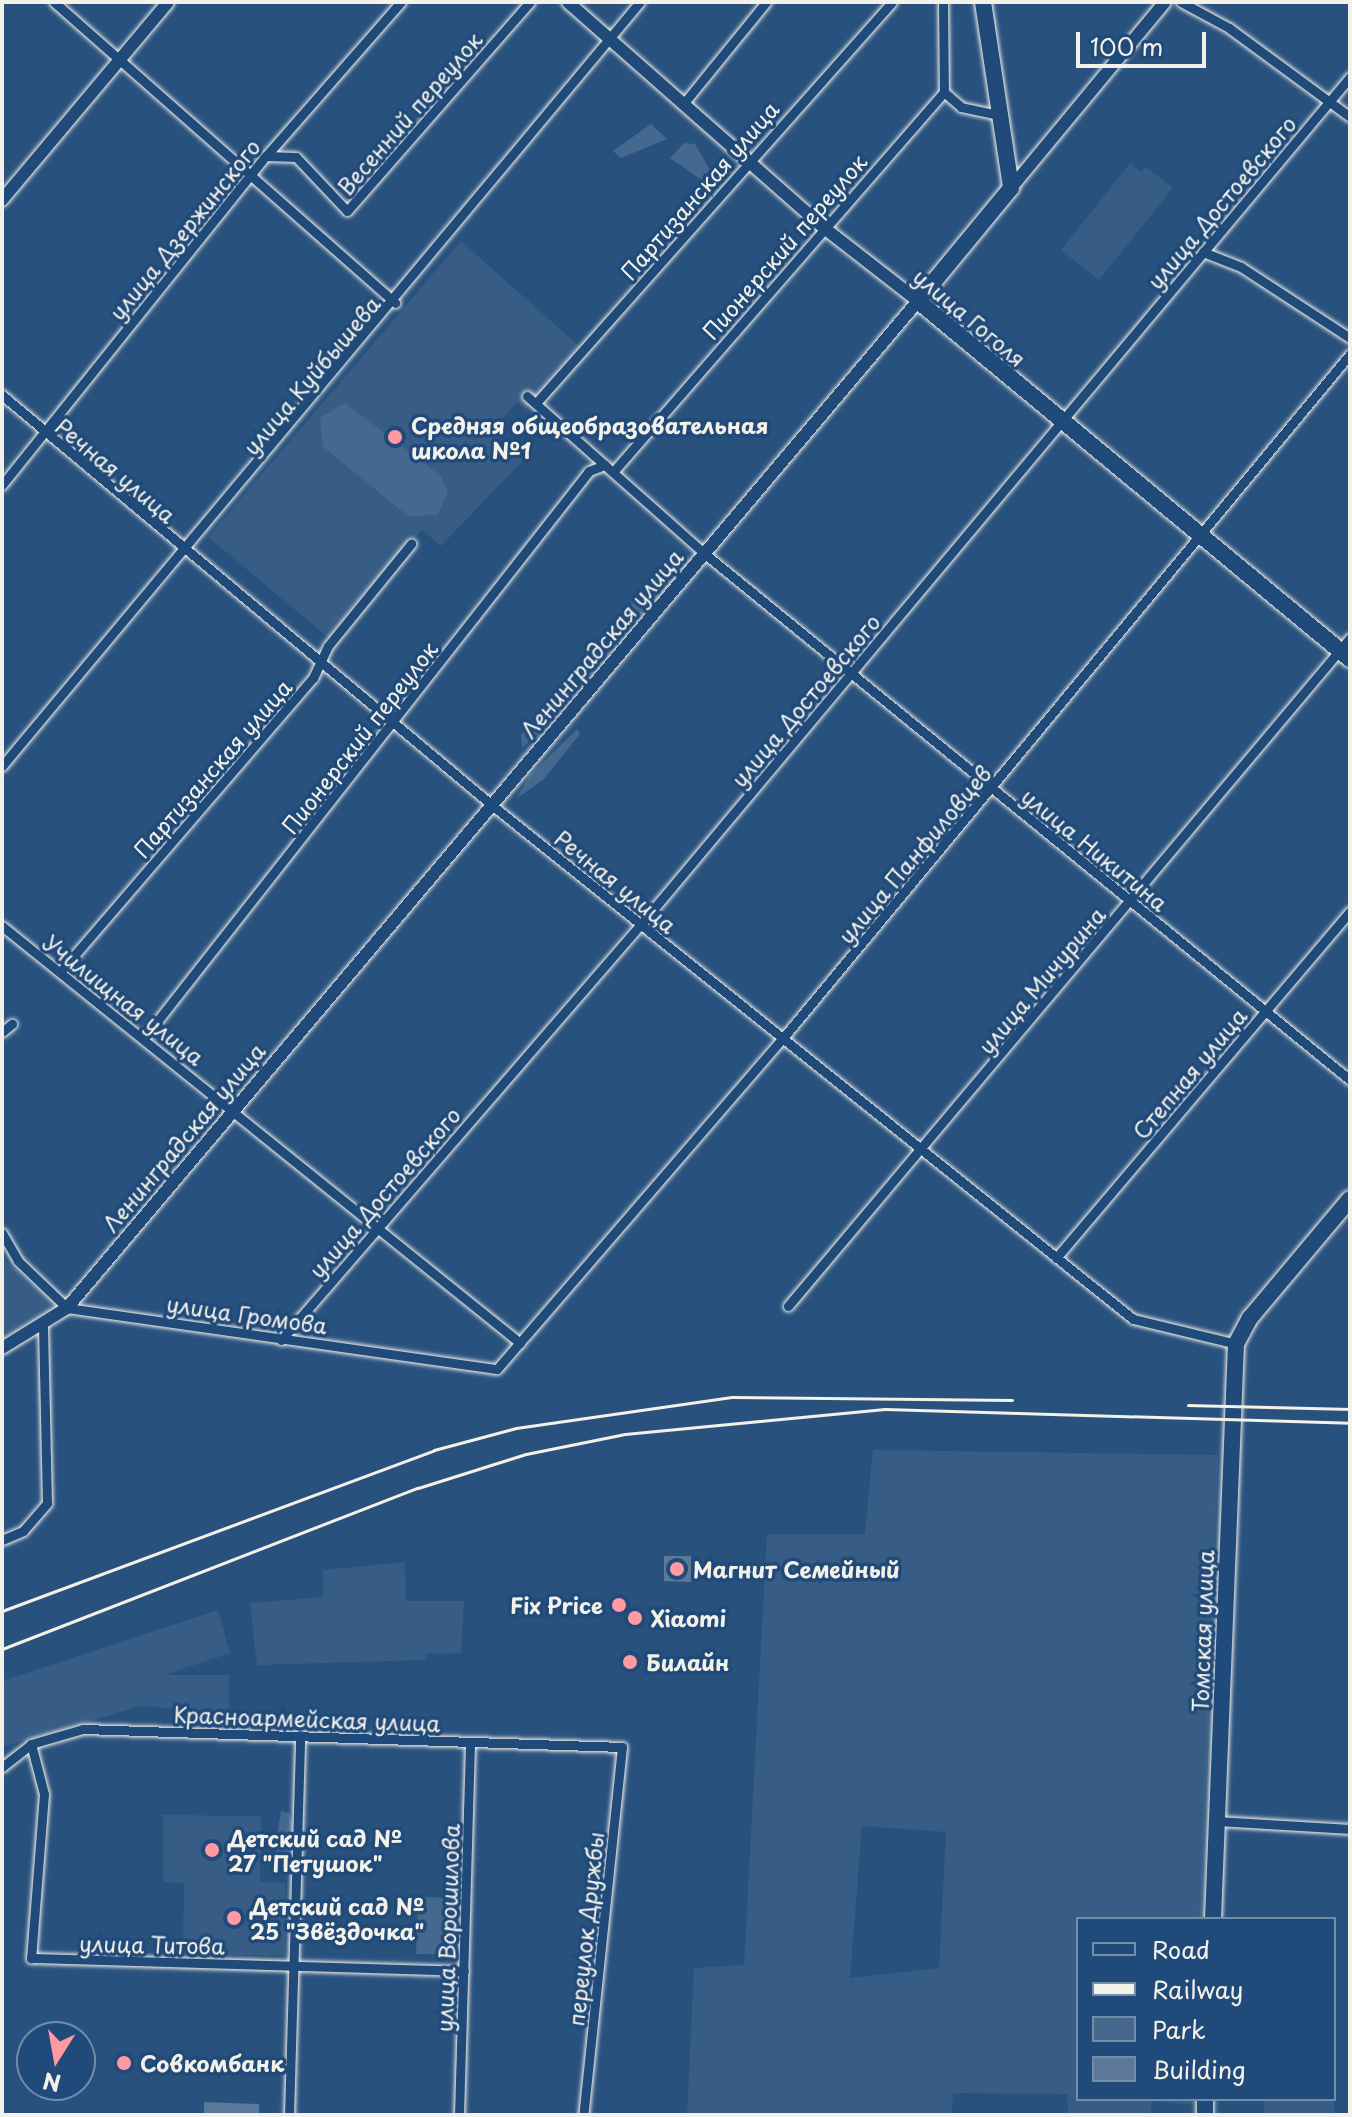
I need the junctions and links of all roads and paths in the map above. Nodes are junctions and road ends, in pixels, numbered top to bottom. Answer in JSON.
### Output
{"nodes":[{"id":1,"x":54,"y":2,"type":"edge"},
{"id":2,"x":168,"y":2,"type":"edge"},
{"id":3,"x":401,"y":2,"type":"edge"},
{"id":4,"x":530,"y":2,"type":"edge"},
{"id":5,"x":568,"y":2,"type":"edge"},
{"id":6,"x":640,"y":2,"type":"edge"},
{"id":7,"x":766,"y":2,"type":"edge"},
{"id":8,"x":892,"y":2,"type":"edge"},
{"id":9,"x":943,"y":2,"type":"edge"},
{"id":10,"x":983,"y":2,"type":"edge"},
{"id":11,"x":1165,"y":2,"type":"edge"},
{"id":12,"x":1181,"y":2,"type":"edge"},
{"id":13,"x":611,"y":38,"type":"junction"},
{"id":14,"x":119,"y":60,"type":"junction"},
{"id":15,"x":1350,"y":77,"type":"edge"},
{"id":16,"x":944,"y":92,"type":"junction"},
{"id":17,"x":1329,"y":101,"type":"junction"},
{"id":18,"x":684,"y":103,"type":"junction"},
{"id":19,"x":998,"y":115,"type":"junction"},
{"id":20,"x":1350,"y":117,"type":"edge"},
{"id":21,"x":266,"y":156,"type":"junction"},
{"id":22,"x":748,"y":160,"type":"junction"},
{"id":23,"x":252,"y":176,"type":"junction"},
{"id":24,"x":1011,"y":188,"type":"junction"},
{"id":25,"x":2,"y":200,"type":"edge"},
{"id":26,"x":823,"y":227,"type":"junction"},
{"id":27,"x":1203,"y":252,"type":"junction"},
{"id":28,"x":918,"y":301,"type":"junction"},
{"id":29,"x":395,"y":303,"type":"junction"},
{"id":30,"x":1350,"y":338,"type":"edge"},
{"id":31,"x":1350,"y":354,"type":"edge"},
{"id":32,"x":2,"y":395,"type":"edge"},
{"id":33,"x":527,"y":396,"type":"dead end"},
{"id":34,"x":536,"y":403,"type":"junction"},
{"id":35,"x":1060,"y":421,"type":"junction"},
{"id":36,"x":42,"y":432,"type":"junction"},
{"id":37,"x":609,"y":468,"type":"junction"},
{"id":38,"x":2,"y":485,"type":"edge"},
{"id":39,"x":1202,"y":539,"type":"junction"},
{"id":40,"x":411,"y":544,"type":"dead end"},
{"id":41,"x":186,"y":552,"type":"junction"},
{"id":42,"x":705,"y":554,"type":"junction"},
{"id":43,"x":1346,"y":649,"type":"edge"},
{"id":44,"x":318,"y":661,"type":"junction"},
{"id":45,"x":850,"y":672,"type":"junction"},
{"id":46,"x":393,"y":723,"type":"junction"},
{"id":47,"x":2,"y":766,"type":"edge"},
{"id":48,"x":993,"y":789,"type":"junction"},
{"id":49,"x":493,"y":806,"type":"junction"},
{"id":50,"x":1131,"y":901,"type":"junction"},
{"id":51,"x":1350,"y":911,"type":"edge"},
{"id":52,"x":641,"y":924,"type":"junction"},
{"id":53,"x":2,"y":926,"type":"edge"},
{"id":54,"x":60,"y":972,"type":"junction"},
{"id":55,"x":1265,"y":1011,"type":"junction"},
{"id":56,"x":12,"y":1024,"type":"dead end"},
{"id":57,"x":2,"y":1032,"type":"edge"},
{"id":58,"x":144,"y":1038,"type":"junction"},
{"id":59,"x":783,"y":1038,"type":"junction"},
{"id":60,"x":1350,"y":1080,"type":"edge"},
{"id":61,"x":235,"y":1109,"type":"junction"},
{"id":62,"x":922,"y":1149,"type":"junction"},
{"id":63,"x":1350,"y":1199,"type":"edge"},
{"id":64,"x":377,"y":1226,"type":"junction"},
{"id":65,"x":2,"y":1233,"type":"edge"},
{"id":66,"x":1056,"y":1258,"type":"junction"},
{"id":67,"x":788,"y":1306,"type":"dead end"},
{"id":68,"x":67,"y":1308,"type":"junction"},
{"id":69,"x":43,"y":1327,"type":"junction"},
{"id":70,"x":281,"y":1340,"type":"junction"},
{"id":71,"x":520,"y":1343,"type":"junction"},
{"id":72,"x":1236,"y":1344,"type":"junction"},
{"id":73,"x":2,"y":1348,"type":"edge"},
{"id":74,"x":497,"y":1369,"type":"joint"},
{"id":75,"x":2,"y":1540,"type":"edge"},
{"id":76,"x":300,"y":1735,"type":"junction"},
{"id":77,"x":470,"y":1742,"type":"junction"},
{"id":78,"x":31,"y":1744,"type":"junction"},
{"id":79,"x":622,"y":1747,"type":"joint"},
{"id":80,"x":2,"y":1767,"type":"edge"},
{"id":81,"x":1217,"y":1821,"type":"junction"},
{"id":82,"x":1350,"y":1829,"type":"edge"},
{"id":83,"x":1213,"y":1917,"type":"edge"},
{"id":84,"x":294,"y":1966,"type":"junction"},
{"id":85,"x":464,"y":1971,"type":"junction"},
{"id":86,"x":289,"y":2115,"type":"edge"},
{"id":87,"x":459,"y":2115,"type":"edge"},
{"id":88,"x":583,"y":2115,"type":"edge"}],
"edges":[{"from":1,"to":14,"type":"street"},
{"from":2,"to":14,"type":"street"},
{"from":3,"to":21,"type":"street","name":"улица Дзержинского"},
{"from":4,"to":21,"type":"street","name":"Весенний переулок"},
{"from":5,"to":13,"type":"street","name":"улица Гоголя"},
{"from":6,"to":13,"type":"street","name":"улица Куйбышева"},
{"from":7,"to":18,"type":"street"},
{"from":8,"to":22,"type":"street","name":"Партизанская улица"},
{"from":9,"to":16,"type":"street"},
{"from":10,"to":19,"type":"main road"},
{"from":11,"to":24,"type":"street","name":"Ленинградская улица"},
{"from":12,"to":17,"type":"street"},
{"from":13,"to":18,"type":"street","name":"улица Гоголя"},
{"from":13,"to":29,"type":"street","name":"улица Куйбышева"},
{"from":14,"to":23,"type":"street"},
{"from":14,"to":25,"type":"street"},
{"from":15,"to":17,"type":"street","name":"улица Достоевского"},
{"from":16,"to":19,"type":"street"},
{"from":16,"to":26,"type":"street","name":"Пионерский переулок"},
{"from":17,"to":20,"type":"street"},
{"from":17,"to":27,"type":"street","name":"улица Достоевского"},
{"from":18,"to":22,"type":"street","name":"улица Гоголя"},
{"from":19,"to":24,"type":"main road"},
{"from":21,"to":23,"type":"street","name":"улица Дзержинского"},
{"from":22,"to":26,"type":"street","name":"улица Гоголя"},
{"from":22,"to":34,"type":"street","name":"Партизанская улица"},
{"from":23,"to":29,"type":"street"},
{"from":23,"to":36,"type":"street","name":"улица Дзержинского"},
{"from":24,"to":28,"type":"main road","name":"Ленинградская улица"},
{"from":26,"to":28,"type":"street","name":"улица Гоголя"},
{"from":26,"to":37,"type":"street","name":"Пионерский переулок"},
{"from":27,"to":30,"type":"street"},
{"from":27,"to":35,"type":"street","name":"улица Достоевского"},
{"from":28,"to":35,"type":"main road","name":"улица Гоголя"},
{"from":28,"to":42,"type":"street","name":"Ленинградская улица"},
{"from":29,"to":41,"type":"street","name":"улица Куйбышева"},
{"from":31,"to":39,"type":"street","name":"улица Панфиловцев"},
{"from":32,"to":36,"type":"street","name":"Речная улица"},
{"from":33,"to":34,"type":"street","name":"улица Никитина"},
{"from":34,"to":37,"type":"street","name":"улица Никитина"},
{"from":35,"to":39,"type":"main road","name":"улица Гоголя"},
{"from":35,"to":45,"type":"street","name":"улица Достоевского"},
{"from":36,"to":38,"type":"street","name":"улица Дзержинского"},
{"from":36,"to":41,"type":"street","name":"Речная улица"},
{"from":37,"to":42,"type":"street","name":"улица Никитина"},
{"from":37,"to":46,"type":"street","name":"Пионерский переулок"},
{"from":39,"to":43,"type":"main road","name":"улица Гоголя"},
{"from":39,"to":48,"type":"street","name":"улица Панфиловцев"},
{"from":40,"to":44,"type":"street","name":"Партизанская улица"},
{"from":41,"to":44,"type":"street","name":"Речная улица"},
{"from":41,"to":47,"type":"street","name":"улица Куйбышева"},
{"from":42,"to":45,"type":"street","name":"улица Никитина"},
{"from":42,"to":49,"type":"street","name":"Ленинградская улица"},
{"from":43,"to":50,"type":"street","name":"улица Мичурина"},
{"from":44,"to":46,"type":"street","name":"Речная улица"},
{"from":44,"to":54,"type":"street","name":"Партизанская улица"},
{"from":45,"to":48,"type":"street","name":"улица Никитина"},
{"from":45,"to":52,"type":"street","name":"улица Достоевского"},
{"from":46,"to":49,"type":"street","name":"Речная улица"},
{"from":46,"to":58,"type":"street","name":"Пионерский переулок"},
{"from":48,"to":50,"type":"street","name":"улица Никитина"},
{"from":48,"to":59,"type":"street","name":"улица Панфиловцев"},
{"from":49,"to":52,"type":"street","name":"Речная улица"},
{"from":49,"to":61,"type":"street","name":"Ленинградская улица"},
{"from":50,"to":55,"type":"street","name":"улица Никитина"},
{"from":50,"to":62,"type":"street","name":"улица Мичурина"},
{"from":51,"to":55,"type":"street","name":"Степная улица"},
{"from":52,"to":59,"type":"street","name":"Речная улица"},
{"from":52,"to":64,"type":"street","name":"улица Достоевского"},
{"from":53,"to":54,"type":"street","name":"Училищная улица"},
{"from":54,"to":58,"type":"street","name":"Училищная улица"},
{"from":55,"to":60,"type":"street","name":"улица Никитина"},
{"from":55,"to":66,"type":"street","name":"Степная улица"},
{"from":56,"to":57,"type":"street"},
{"from":58,"to":61,"type":"street","name":"Училищная улица"},
{"from":59,"to":62,"type":"street","name":"Речная улица"},
{"from":59,"to":71,"type":"street","name":"улица Панфиловцев"},
{"from":61,"to":64,"type":"street","name":"Училищная улица"},
{"from":61,"to":68,"type":"street","name":"Ленинградская улица"},
{"from":62,"to":66,"type":"street","name":"Речная улица"},
{"from":62,"to":67,"type":"street","name":"улица Мичурина"},
{"from":63,"to":72,"type":"main road"},
{"from":64,"to":70,"type":"street","name":"улица Достоевского"},
{"from":64,"to":71,"type":"street","name":"Училищная улица"},
{"from":65,"to":68,"type":"street"},
{"from":66,"to":72,"type":"street","name":"Речная улица"},
{"from":68,"to":69,"type":"street"},
{"from":68,"to":70,"type":"street","name":"улица Громова"},
{"from":69,"to":73,"type":"street"},
{"from":69,"to":75,"type":"street"},
{"from":70,"to":74,"type":"street","name":"улица Громова"},
{"from":71,"to":74,"type":"street","name":"улица Панфиловцев"},
{"from":72,"to":81,"type":"main road","name":"Томская улица"},
{"from":76,"to":77,"type":"street","name":"Красноармейская улица"},
{"from":76,"to":78,"type":"street","name":"Красноармейская улица"},
{"from":76,"to":84,"type":"street"},
{"from":77,"to":79,"type":"street","name":"Красноармейская улица"},
{"from":77,"to":85,"type":"street","name":"улица Ворошилова"},
{"from":78,"to":80,"type":"street","name":"Красноармейская улица"},
{"from":78,"to":84,"type":"street","name":"улица Титова"},
{"from":79,"to":88,"type":"street","name":"переулок Дружбы"},
{"from":81,"to":82,"type":"street"},
{"from":81,"to":83,"type":"main road","name":"Томская улица"},
{"from":84,"to":85,"type":"street","name":"улица Титова"},
{"from":84,"to":86,"type":"street"},
{"from":85,"to":87,"type":"street","name":"улица Ворошилова"}]}
